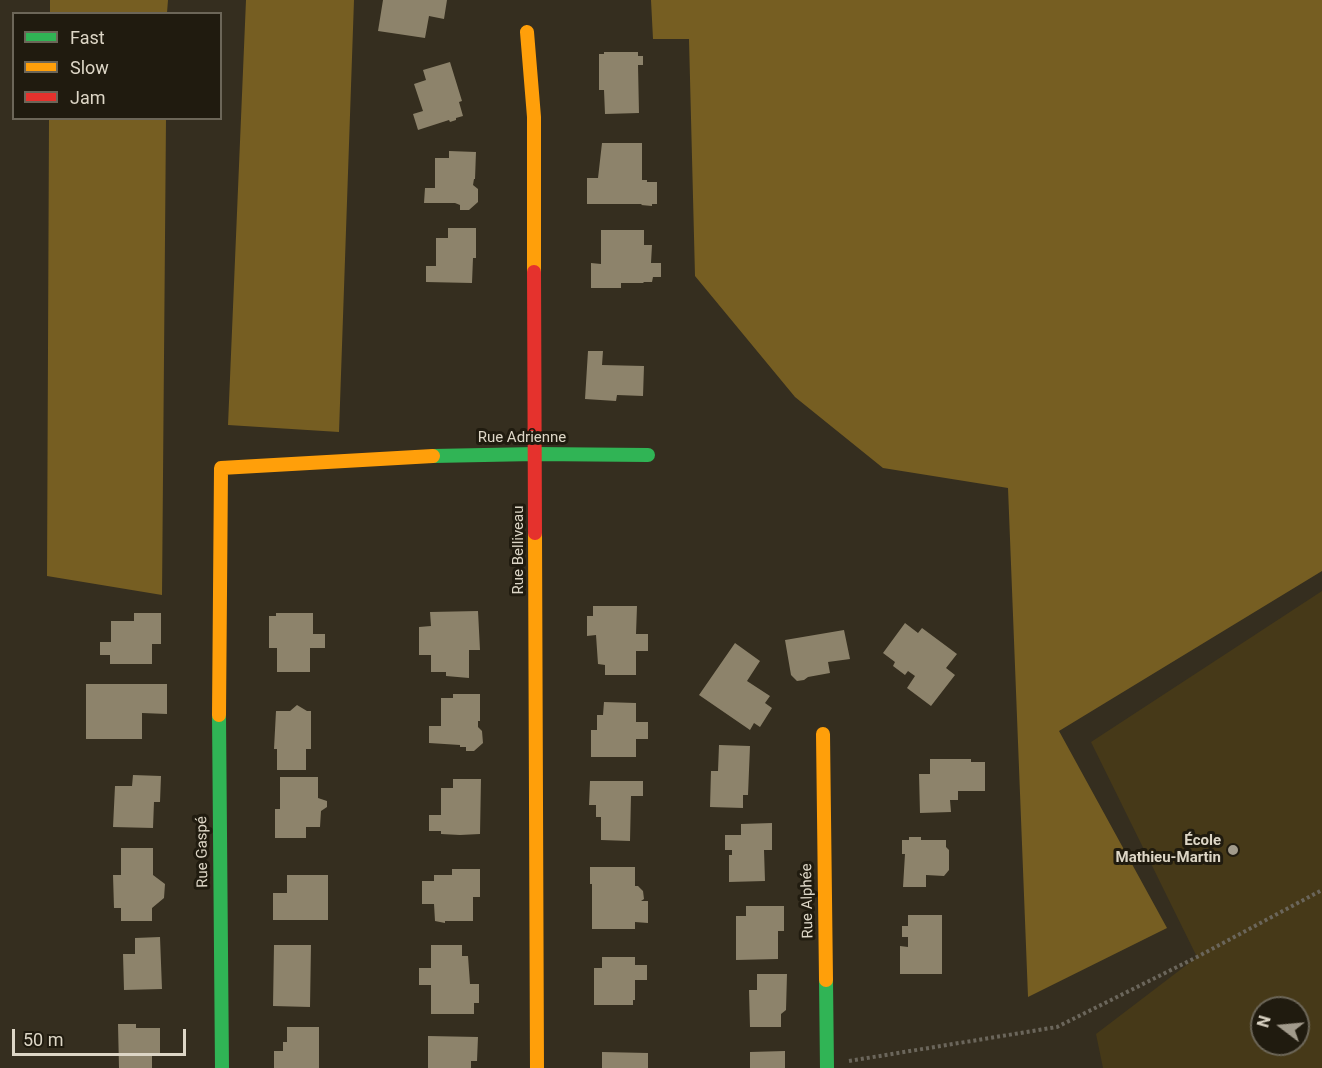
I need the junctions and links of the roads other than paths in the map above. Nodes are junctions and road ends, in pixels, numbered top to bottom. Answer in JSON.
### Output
{"nodes":[{"id":1,"x":527,"y":32,"type":"dead end"},
{"id":2,"x":535,"y":454,"type":"junction"},
{"id":3,"x":648,"y":455,"type":"dead end"},
{"id":4,"x":218,"y":636,"type":"joint"},
{"id":5,"x":823,"y":734,"type":"dead end"},
{"id":6,"x":827,"y":1066,"type":"edge"},
{"id":7,"x":222,"y":1068,"type":"edge"},
{"id":8,"x":537,"y":1068,"type":"edge"}],
"edges":[{"from":1,"to":2,"type":"street","name":"Rue Belliveau"},
{"from":2,"to":3,"type":"street","name":"Rue Adrienne"},
{"from":2,"to":4,"type":"street","name":"Rue Adrienne"},
{"from":2,"to":8,"type":"street","name":"Rue Belliveau"},
{"from":4,"to":7,"type":"street","name":"Rue Gaspé"},
{"from":5,"to":6,"type":"street","name":"Rue Alphée"}]}
